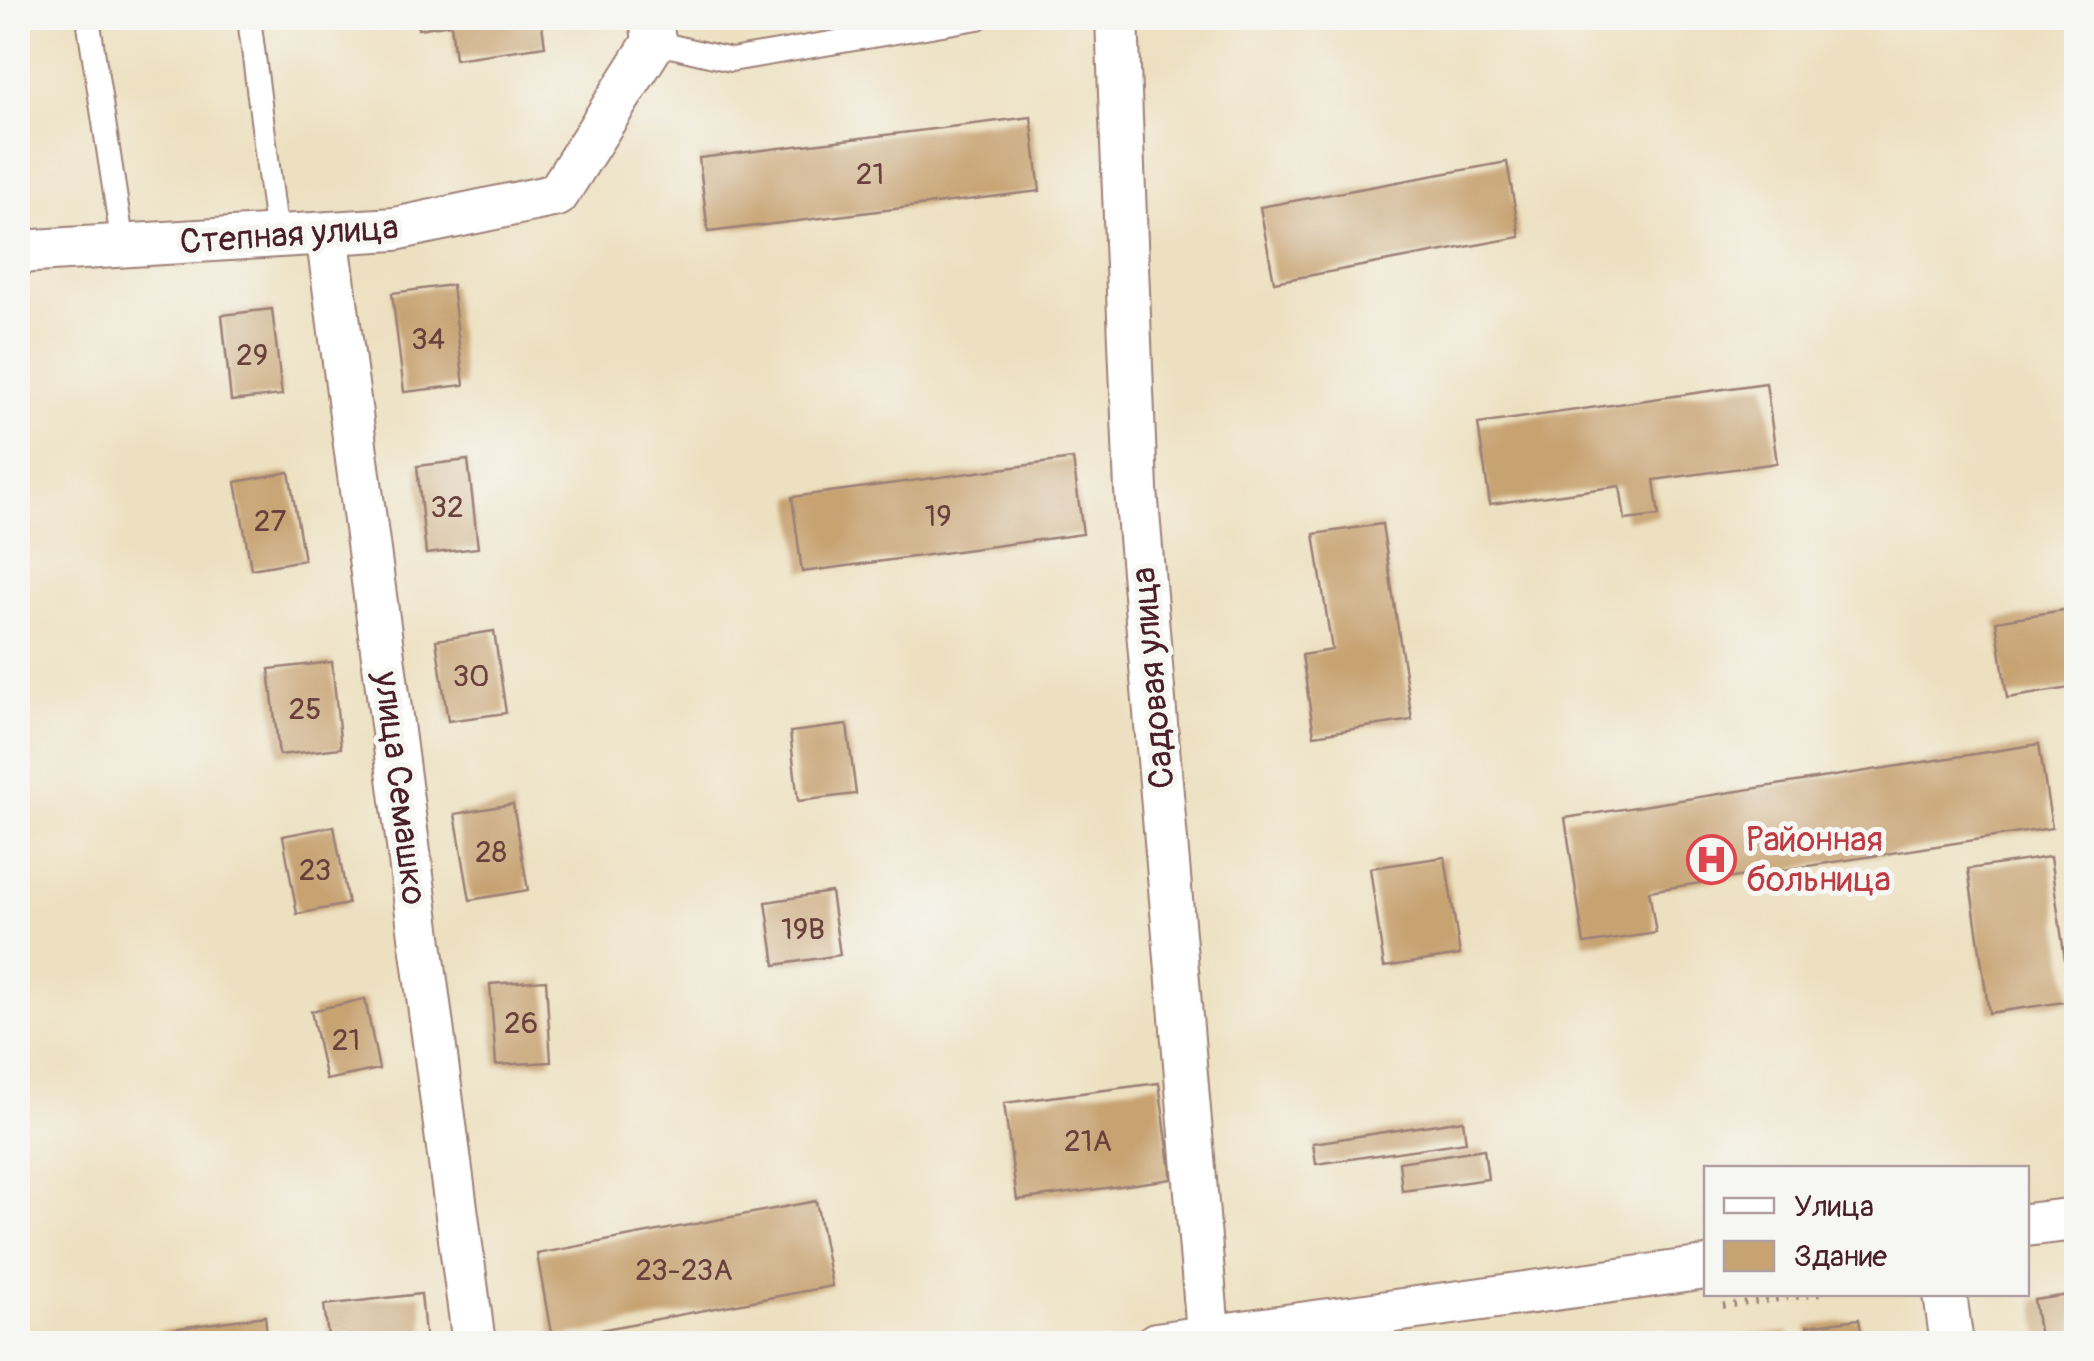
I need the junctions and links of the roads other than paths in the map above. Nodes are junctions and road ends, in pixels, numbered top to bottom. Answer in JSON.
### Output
{"nodes":[{"id":1,"x":88,"y":18,"type":"edge"},
{"id":2,"x":249,"y":18,"type":"edge"},
{"id":3,"x":978,"y":18,"type":"edge"},
{"id":4,"x":1116,"y":18,"type":"edge"},
{"id":5,"x":653,"y":30,"type":"edge"},
{"id":6,"x":327,"y":234,"type":"junction"},
{"id":7,"x":277,"y":236,"type":"junction"},
{"id":8,"x":123,"y":246,"type":"junction"},
{"id":9,"x":18,"y":252,"type":"edge"},
{"id":10,"x":2076,"y":1218,"type":"edge"},
{"id":11,"x":2029,"y":1225,"type":"edge"},
{"id":12,"x":1704,"y":1268,"type":"edge"},
{"id":13,"x":1945,"y":1296,"type":"edge"},
{"id":14,"x":1208,"y":1340,"type":"edge"},
{"id":15,"x":474,"y":1344,"type":"edge"},
{"id":16,"x":1156,"y":1344,"type":"edge"},
{"id":17,"x":1952,"y":1344,"type":"edge"}],
"edges":[{"from":1,"to":8,"type":"lane"},
{"from":2,"to":7,"type":"lane"},
{"from":3,"to":5,"type":"lane"},
{"from":4,"to":14,"type":"street","name":"Садовая улица"},
{"from":5,"to":6,"type":"street","name":"Степная улица"},
{"from":6,"to":7,"type":"street","name":"Степная улица"},
{"from":6,"to":15,"type":"street","name":"улица Семашко"},
{"from":7,"to":8,"type":"street","name":"Степная улица"},
{"from":8,"to":9,"type":"street","name":"Степная улица"},
{"from":10,"to":11,"type":"street"},
{"from":12,"to":14,"type":"street"},
{"from":13,"to":17,"type":"street"},
{"from":14,"to":16,"type":"street"}]}
